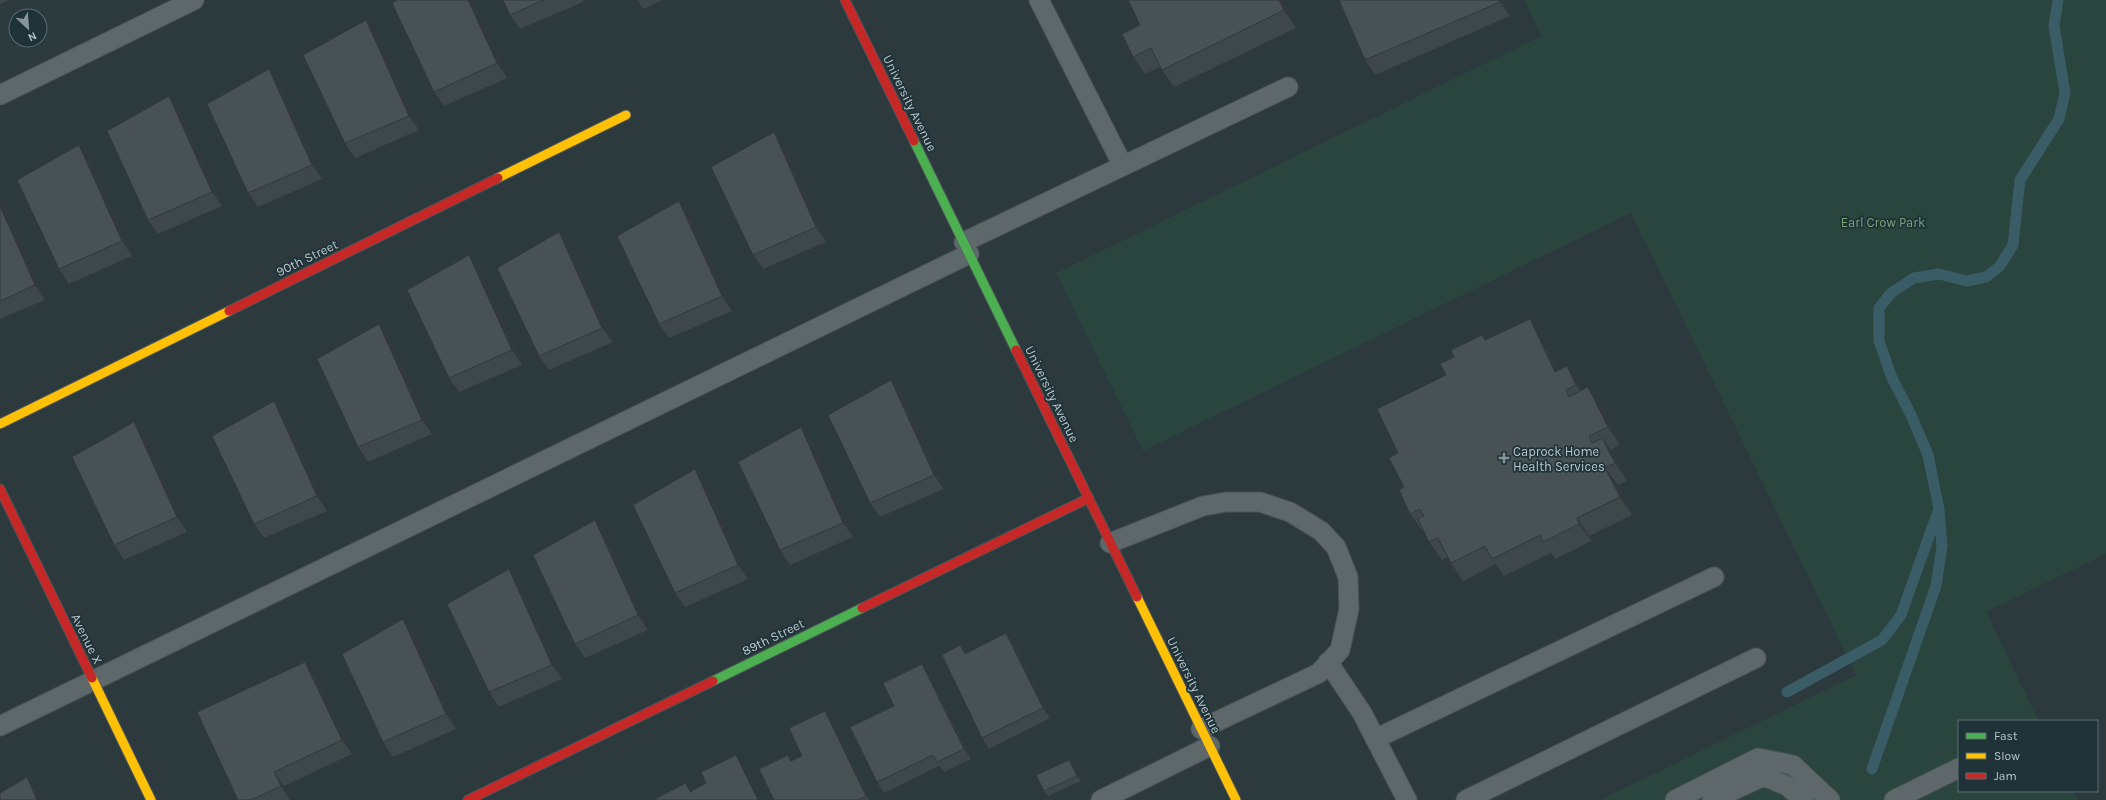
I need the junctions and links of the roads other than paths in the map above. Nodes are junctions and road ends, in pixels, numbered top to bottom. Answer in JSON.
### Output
{"nodes":[{"id":1,"x":194,"y":0,"type":"edge"},
{"id":2,"x":846,"y":0,"type":"edge"},
{"id":3,"x":1039,"y":0,"type":"edge"},
{"id":4,"x":1288,"y":87,"type":"dead end"},
{"id":5,"x":0,"y":95,"type":"edge"},
{"id":6,"x":626,"y":115,"type":"dead end"},
{"id":7,"x":1123,"y":166,"type":"junction"},
{"id":8,"x":966,"y":248,"type":"junction"},
{"id":9,"x":0,"y":424,"type":"edge"},
{"id":10,"x":0,"y":489,"type":"edge"},
{"id":11,"x":1088,"y":498,"type":"junction"},
{"id":12,"x":1110,"y":543,"type":"junction"},
{"id":13,"x":1714,"y":577,"type":"dead end"},
{"id":14,"x":1756,"y":658,"type":"dead end"},
{"id":15,"x":1328,"y":662,"type":"junction"},
{"id":16,"x":93,"y":681,"type":"junction"},
{"id":17,"x":0,"y":726,"type":"edge"},
{"id":18,"x":1201,"y":729,"type":"junction"},
{"id":19,"x":1375,"y":739,"type":"junction"},
{"id":20,"x":1210,"y":746,"type":"junction"},
{"id":21,"x":1958,"y":768,"type":"edge"},
{"id":22,"x":151,"y":800,"type":"edge"},
{"id":23,"x":468,"y":800,"type":"edge"},
{"id":24,"x":1101,"y":800,"type":"edge"},
{"id":25,"x":1236,"y":800,"type":"edge"},
{"id":26,"x":1407,"y":800,"type":"edge"},
{"id":27,"x":1466,"y":800,"type":"edge"},
{"id":28,"x":1675,"y":800,"type":"edge"},
{"id":29,"x":1712,"y":800,"type":"edge"},
{"id":30,"x":1804,"y":800,"type":"edge"},
{"id":31,"x":1830,"y":800,"type":"edge"},
{"id":32,"x":1894,"y":800,"type":"edge"}],
"edges":[{"from":1,"to":5,"type":"lane"},
{"from":2,"to":8,"type":"street","name":"University Avenue"},
{"from":3,"to":7,"type":"lane"},
{"from":4,"to":7,"type":"lane"},
{"from":6,"to":9,"type":"street","name":"90th Street"},
{"from":7,"to":8,"type":"lane"},
{"from":8,"to":11,"type":"street","name":"University Avenue"},
{"from":8,"to":16,"type":"lane"},
{"from":10,"to":16,"type":"street","name":"Avenue X"},
{"from":11,"to":12,"type":"street","name":"University Avenue"},
{"from":11,"to":23,"type":"street","name":"89th Street"},
{"from":12,"to":15,"type":"lane"},
{"from":12,"to":18,"type":"street","name":"University Avenue"},
{"from":13,"to":19,"type":"lane"},
{"from":14,"to":27,"type":"lane"},
{"from":15,"to":18,"type":"lane"},
{"from":15,"to":19,"type":"lane"},
{"from":16,"to":17,"type":"lane"},
{"from":16,"to":22,"type":"street","name":"Avenue X"},
{"from":18,"to":20,"type":"street","name":"University Avenue"},
{"from":19,"to":26,"type":"lane"},
{"from":20,"to":24,"type":"lane"},
{"from":20,"to":25,"type":"street","name":"University Avenue"},
{"from":21,"to":32,"type":"lane"},
{"from":28,"to":31,"type":"lane"},
{"from":29,"to":30,"type":"lane"}]}
